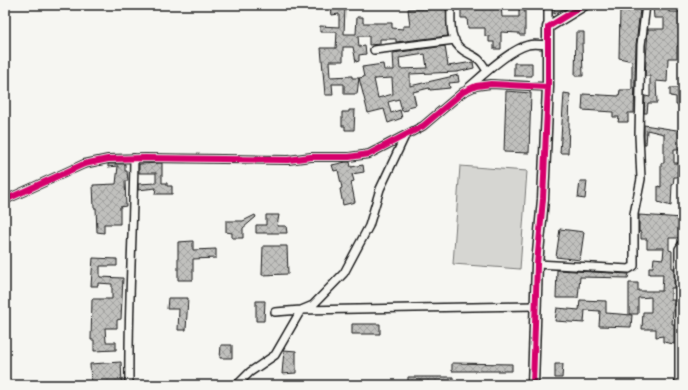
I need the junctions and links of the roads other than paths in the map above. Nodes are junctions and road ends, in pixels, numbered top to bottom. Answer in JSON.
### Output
{"nodes":[{"id":1,"x":451,"y":5,"type":"edge"},
{"id":2,"x":548,"y":5,"type":"edge"},
{"id":3,"x":584,"y":5,"type":"edge"},
{"id":4,"x":646,"y":5,"type":"edge"},
{"id":5,"x":548,"y":27,"type":"junction"},
{"id":6,"x":454,"y":40,"type":"junction"},
{"id":7,"x":547,"y":45,"type":"junction"},
{"id":8,"x":374,"y":50,"type":"dead end"},
{"id":9,"x":487,"y":71,"type":"junction"},
{"id":10,"x":548,"y":87,"type":"junction"},
{"id":11,"x":463,"y":92,"type":"junction"},
{"id":12,"x":405,"y":136,"type":"junction"},
{"id":13,"x":134,"y":158,"type":"junction"},
{"id":14,"x":5,"y":200,"type":"edge"},
{"id":15,"x":683,"y":243,"type":"edge"},
{"id":16,"x":537,"y":264,"type":"junction"},
{"id":17,"x":536,"y":306,"type":"junction"},
{"id":18,"x":301,"y":310,"type":"junction"},
{"id":19,"x":275,"y":312,"type":"dead end"},
{"id":20,"x":130,"y":385,"type":"edge"},
{"id":21,"x":237,"y":385,"type":"edge"},
{"id":22,"x":533,"y":385,"type":"edge"},
{"id":23,"x":679,"y":385,"type":"edge"}],
"edges":[{"from":1,"to":6,"type":"street"},
{"from":2,"to":5,"type":"street"},
{"from":3,"to":5,"type":"street"},
{"from":4,"to":16,"type":"street"},
{"from":5,"to":7,"type":"street"},
{"from":6,"to":8,"type":"street"},
{"from":6,"to":9,"type":"street"},
{"from":7,"to":9,"type":"street"},
{"from":7,"to":10,"type":"street"},
{"from":9,"to":11,"type":"street"},
{"from":10,"to":11,"type":"street"},
{"from":10,"to":16,"type":"street"},
{"from":11,"to":12,"type":"street"},
{"from":12,"to":13,"type":"street"},
{"from":12,"to":18,"type":"street"},
{"from":13,"to":14,"type":"street"},
{"from":13,"to":20,"type":"street"},
{"from":15,"to":23,"type":"street"},
{"from":16,"to":17,"type":"street"},
{"from":17,"to":18,"type":"street"},
{"from":17,"to":22,"type":"street"},
{"from":18,"to":19,"type":"street"},
{"from":18,"to":21,"type":"street"}]}
